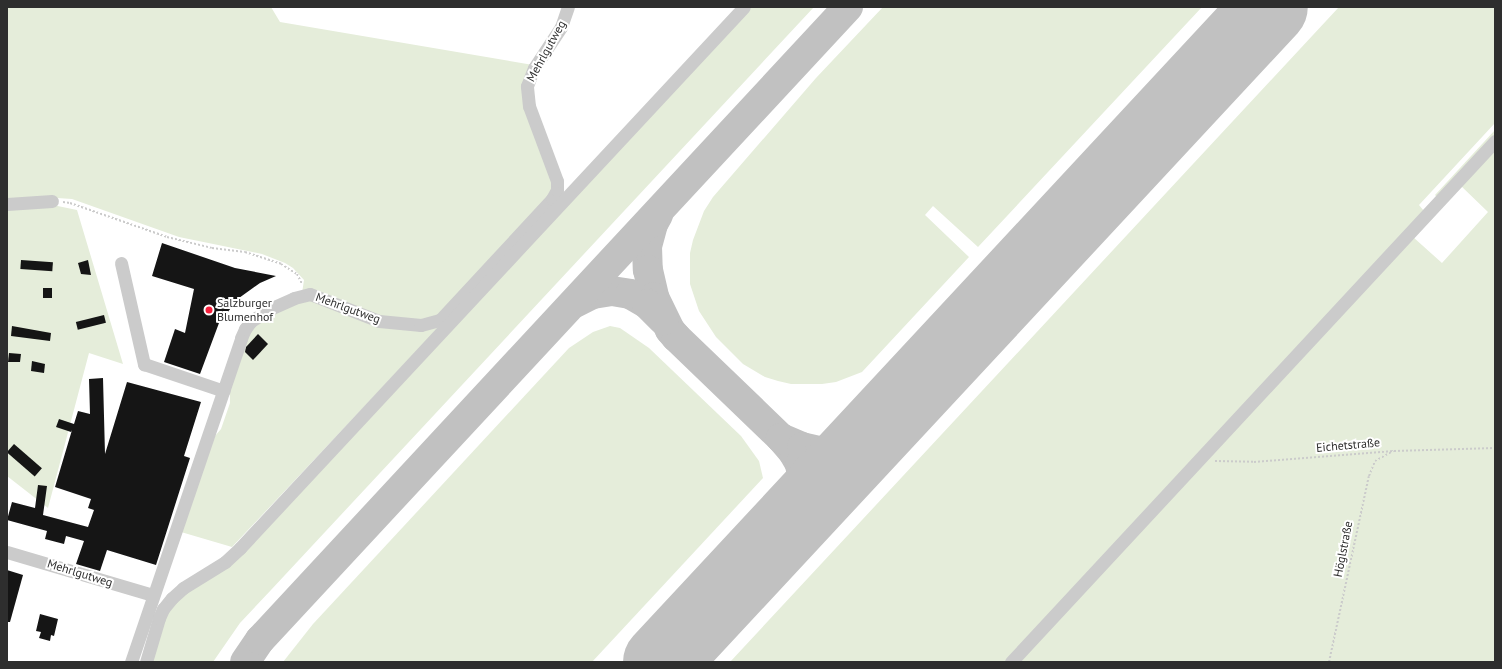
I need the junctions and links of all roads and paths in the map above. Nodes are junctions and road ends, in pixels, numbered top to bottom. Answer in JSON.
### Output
{"nodes":[{"id":1,"x":568,"y":7,"type":"edge"},
{"id":2,"x":744,"y":7,"type":"edge"},
{"id":3,"x":1495,"y":141,"type":"edge"},
{"id":4,"x":52,"y":201,"type":"joint"},
{"id":5,"x":7,"y":204,"type":"edge"},
{"id":6,"x":121,"y":263,"type":"dead end"},
{"id":7,"x":310,"y":294,"type":"junction"},
{"id":8,"x":444,"y":323,"type":"junction"},
{"id":9,"x":224,"y":391,"type":"junction"},
{"id":10,"x":1495,"y":448,"type":"edge"},
{"id":11,"x":1394,"y":451,"type":"junction"},
{"id":12,"x":1201,"y":460,"type":"junction"},
{"id":13,"x":7,"y":552,"type":"edge"},
{"id":14,"x":153,"y":595,"type":"junction"},
{"id":15,"x":131,"y":662,"type":"edge"},
{"id":16,"x":146,"y":662,"type":"edge"},
{"id":17,"x":1011,"y":662,"type":"edge"},
{"id":18,"x":1329,"y":662,"type":"edge"}],
"edges":[{"from":1,"to":8,"type":"street","name":"Mehrlgutweg"},
{"from":2,"to":8,"type":"street"},
{"from":3,"to":12,"type":"street"},
{"from":4,"to":5,"type":"street"},
{"from":4,"to":7,"type":"path"},
{"from":6,"to":9,"type":"street"},
{"from":7,"to":8,"type":"street","name":"Mehrlgutweg"},
{"from":7,"to":9,"type":"street","name":"Mehrlgutweg"},
{"from":8,"to":16,"type":"street"},
{"from":9,"to":14,"type":"street","name":"Mehrlgutweg"},
{"from":10,"to":11,"type":"path","name":"Eichetstraße"},
{"from":11,"to":12,"type":"path","name":"Eichetstraße"},
{"from":11,"to":18,"type":"path","name":"Höglstraße"},
{"from":12,"to":17,"type":"street"},
{"from":13,"to":14,"type":"street","name":"Mehrlgutweg"},
{"from":14,"to":15,"type":"street","name":"Mehrlgutweg"}]}
